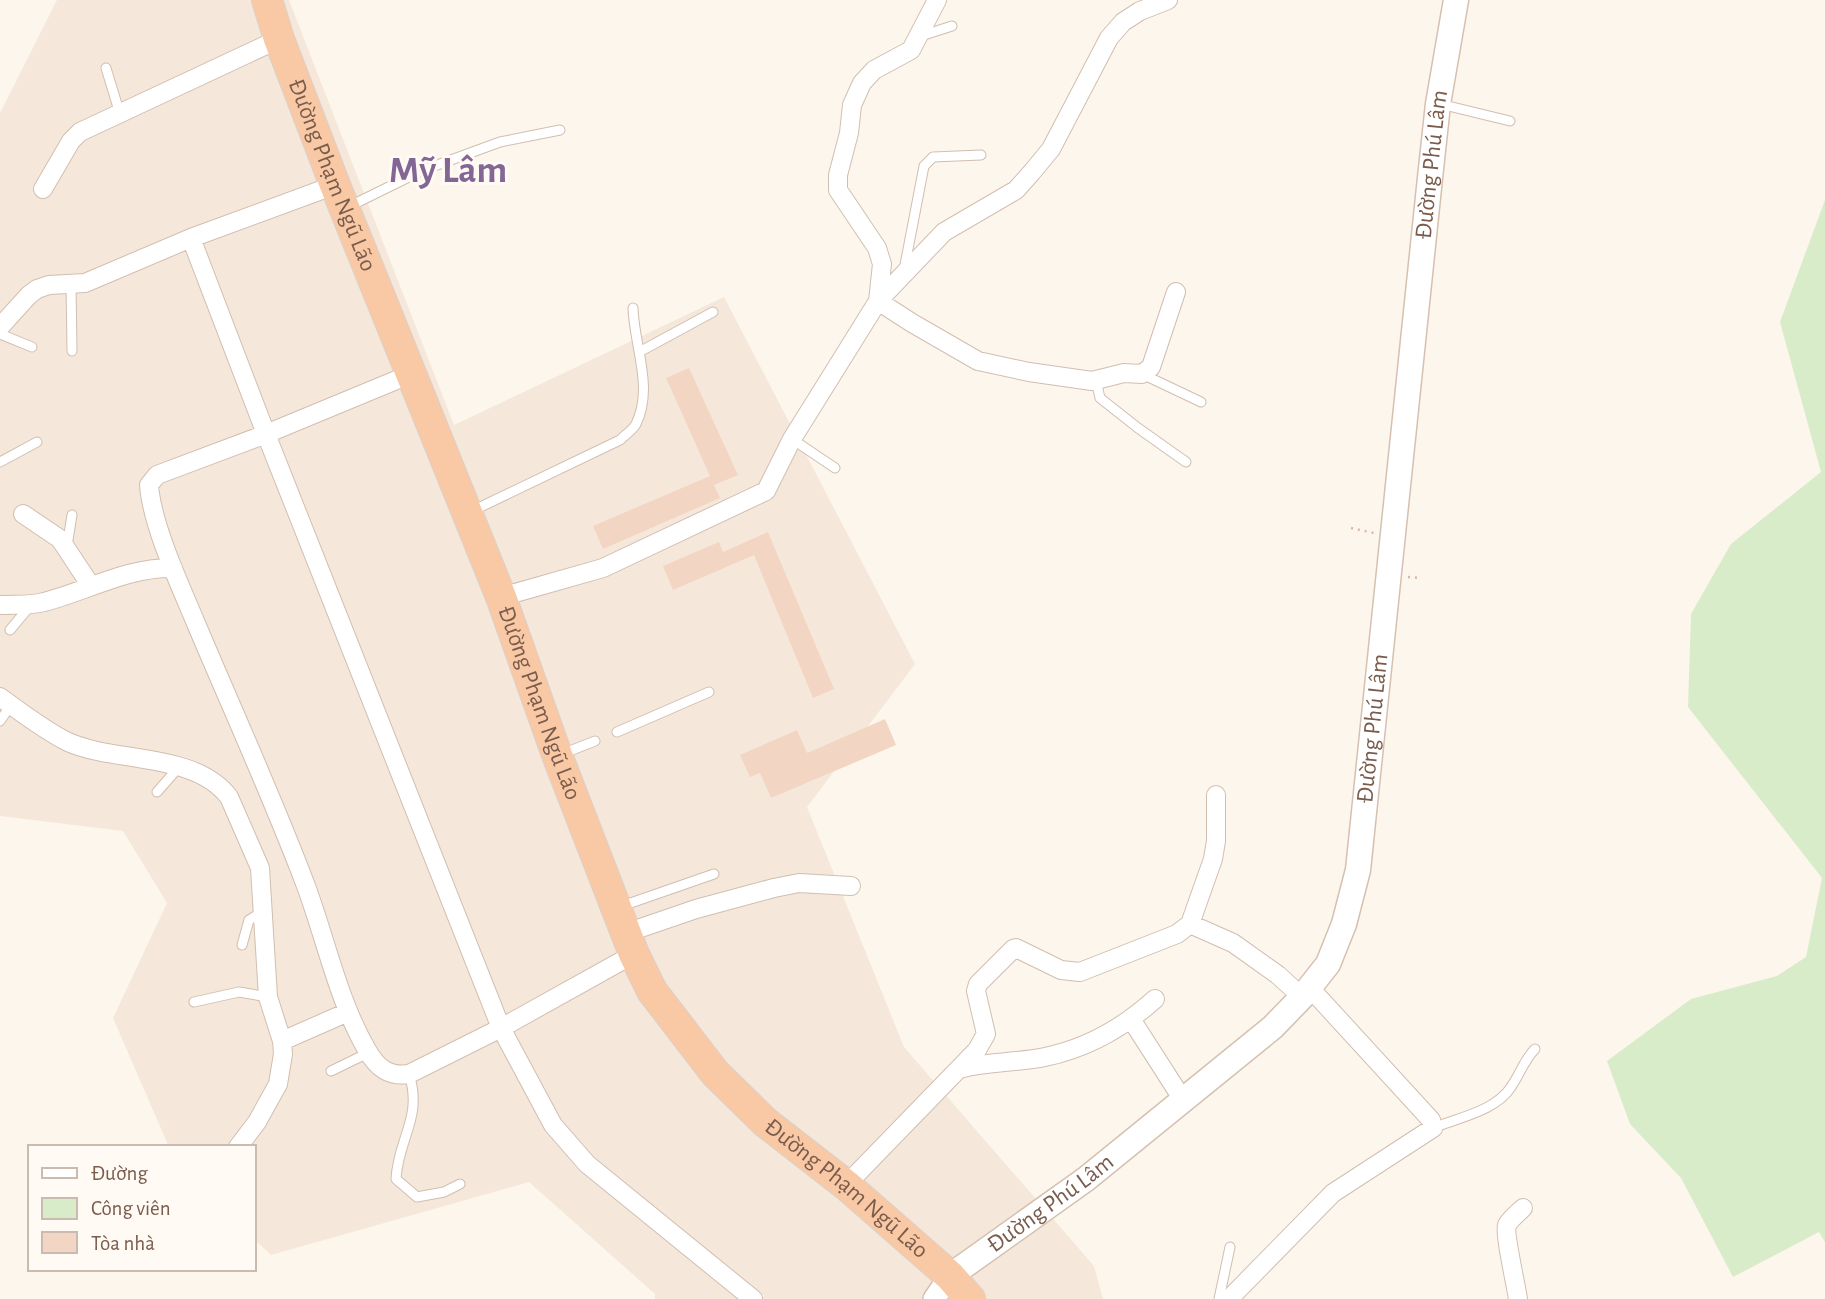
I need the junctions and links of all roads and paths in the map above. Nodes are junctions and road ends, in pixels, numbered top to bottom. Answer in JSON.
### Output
{"nodes":[{"id":1,"x":267,"y":0,"type":"edge"},
{"id":2,"x":937,"y":0,"type":"edge"},
{"id":3,"x":1168,"y":0,"type":"edge"},
{"id":4,"x":1456,"y":0,"type":"edge"},
{"id":5,"x":952,"y":26,"type":"dead end"},
{"id":6,"x":919,"y":37,"type":"junction"},
{"id":7,"x":279,"y":39,"type":"junction"},
{"id":8,"x":106,"y":68,"type":"dead end"},
{"id":9,"x":1438,"y":104,"type":"junction"},
{"id":10,"x":120,"y":114,"type":"junction"},
{"id":11,"x":1510,"y":121,"type":"dead end"},
{"id":12,"x":560,"y":130,"type":"dead end"},
{"id":13,"x":981,"y":155,"type":"dead end"},
{"id":14,"x":43,"y":189,"type":"dead end"},
{"id":15,"x":340,"y":196,"type":"junction"},
{"id":16,"x":191,"y":238,"type":"junction"},
{"id":17,"x":903,"y":275,"type":"junction"},
{"id":18,"x":71,"y":285,"type":"junction"},
{"id":19,"x":1177,"y":292,"type":"dead end"},
{"id":20,"x":878,"y":301,"type":"junction"},
{"id":21,"x":633,"y":308,"type":"dead end"},
{"id":22,"x":713,"y":312,"type":"dead end"},
{"id":23,"x":0,"y":327,"type":"edge"},
{"id":24,"x":0,"y":334,"type":"edge"},
{"id":25,"x":32,"y":347,"type":"dead end"},
{"id":26,"x":72,"y":351,"type":"dead end"},
{"id":27,"x":640,"y":351,"type":"junction"},
{"id":28,"x":411,"y":374,"type":"junction"},
{"id":29,"x":1142,"y":374,"type":"junction"},
{"id":30,"x":1100,"y":380,"type":"junction"},
{"id":31,"x":1201,"y":402,"type":"dead end"},
{"id":32,"x":266,"y":434,"type":"junction"},
{"id":33,"x":792,"y":439,"type":"junction"},
{"id":34,"x":37,"y":442,"type":"dead end"},
{"id":35,"x":0,"y":462,"type":"edge"},
{"id":36,"x":1186,"y":462,"type":"dead end"},
{"id":37,"x":835,"y":468,"type":"dead end"},
{"id":38,"x":23,"y":513,"type":"dead end"},
{"id":39,"x":467,"y":514,"type":"junction"},
{"id":40,"x":72,"y":515,"type":"dead end"},
{"id":41,"x":1352,"y":528,"type":"dead end"},
{"id":42,"x":1391,"y":537,"type":"junction"},
{"id":43,"x":66,"y":548,"type":"junction"},
{"id":44,"x":173,"y":568,"type":"junction"},
{"id":45,"x":91,"y":586,"type":"junction"},
{"id":46,"x":501,"y":597,"type":"junction"},
{"id":47,"x":32,"y":604,"type":"junction"},
{"id":48,"x":0,"y":605,"type":"edge"},
{"id":49,"x":10,"y":630,"type":"dead end"},
{"id":50,"x":709,"y":692,"type":"dead end"},
{"id":51,"x":6,"y":701,"type":"edge"},
{"id":52,"x":0,"y":721,"type":"edge"},
{"id":53,"x":617,"y":732,"type":"dead end"},
{"id":54,"x":595,"y":741,"type":"dead end"},
{"id":55,"x":557,"y":755,"type":"junction"},
{"id":56,"x":179,"y":767,"type":"junction"},
{"id":57,"x":157,"y":792,"type":"dead end"},
{"id":58,"x":1216,"y":795,"type":"dead end"},
{"id":59,"x":714,"y":874,"type":"dead end"},
{"id":60,"x":851,"y":886,"type":"dead end"},
{"id":61,"x":262,"y":912,"type":"junction"},
{"id":62,"x":1190,"y":924,"type":"junction"},
{"id":63,"x":626,"y":932,"type":"junction"},
{"id":64,"x":242,"y":944,"type":"dead end"},
{"id":65,"x":1306,"y":993,"type":"junction"},
{"id":66,"x":268,"y":997,"type":"junction"},
{"id":67,"x":1155,"y":999,"type":"dead end"},
{"id":68,"x":194,"y":1002,"type":"dead end"},
{"id":69,"x":348,"y":1012,"type":"junction"},
{"id":70,"x":1131,"y":1019,"type":"junction"},
{"id":71,"x":501,"y":1028,"type":"junction"},
{"id":72,"x":282,"y":1041,"type":"junction"},
{"id":73,"x":1535,"y":1049,"type":"dead end"},
{"id":74,"x":368,"y":1052,"type":"junction"},
{"id":75,"x":959,"y":1069,"type":"junction"},
{"id":76,"x":331,"y":1071,"type":"dead end"},
{"id":77,"x":409,"y":1074,"type":"junction"},
{"id":78,"x":1183,"y":1100,"type":"junction"},
{"id":79,"x":1433,"y":1128,"type":"junction"},
{"id":80,"x":239,"y":1145,"type":"edge"},
{"id":81,"x":460,"y":1184,"type":"dead end"},
{"id":82,"x":846,"y":1185,"type":"junction"},
{"id":83,"x":1523,"y":1208,"type":"dead end"},
{"id":84,"x":1230,"y":1247,"type":"dead end"},
{"id":85,"x":942,"y":1288,"type":"edge"},
{"id":86,"x":753,"y":1299,"type":"edge"},
{"id":87,"x":970,"y":1299,"type":"edge"},
{"id":88,"x":1219,"y":1299,"type":"edge"},
{"id":89,"x":1229,"y":1299,"type":"edge"},
{"id":90,"x":1518,"y":1299,"type":"edge"}],
"edges":[{"from":1,"to":7,"type":"highway","name":"Đường Phạm Ngũ Lão"},
{"from":2,"to":6,"type":"street"},
{"from":3,"to":17,"type":"street"},
{"from":4,"to":9,"type":"main road","name":"Đường Phú Lâm"},
{"from":5,"to":6,"type":"lane"},
{"from":6,"to":20,"type":"street"},
{"from":7,"to":10,"type":"street"},
{"from":7,"to":15,"type":"highway","name":"Đường Phạm Ngũ Lão"},
{"from":8,"to":10,"type":"lane"},
{"from":9,"to":11,"type":"lane"},
{"from":9,"to":42,"type":"main road","name":"Đường Phú Lâm"},
{"from":10,"to":14,"type":"street"},
{"from":12,"to":15,"type":"lane"},
{"from":13,"to":17,"type":"lane"},
{"from":15,"to":16,"type":"street"},
{"from":15,"to":28,"type":"highway","name":"Đường Phạm Ngũ Lão"},
{"from":16,"to":18,"type":"street"},
{"from":16,"to":32,"type":"street"},
{"from":17,"to":20,"type":"street"},
{"from":18,"to":23,"type":"street"},
{"from":18,"to":26,"type":"lane"},
{"from":19,"to":29,"type":"street"},
{"from":20,"to":30,"type":"street"},
{"from":20,"to":33,"type":"street"},
{"from":21,"to":27,"type":"lane"},
{"from":22,"to":27,"type":"lane"},
{"from":24,"to":25,"type":"lane"},
{"from":27,"to":39,"type":"lane"},
{"from":28,"to":32,"type":"street"},
{"from":28,"to":39,"type":"highway","name":"Đường Phạm Ngũ Lão"},
{"from":29,"to":30,"type":"street"},
{"from":29,"to":31,"type":"lane"},
{"from":30,"to":36,"type":"lane"},
{"from":32,"to":44,"type":"street"},
{"from":32,"to":71,"type":"street"},
{"from":33,"to":37,"type":"lane"},
{"from":33,"to":46,"type":"street"},
{"from":34,"to":35,"type":"lane"},
{"from":38,"to":43,"type":"street"},
{"from":39,"to":46,"type":"highway","name":"Đường Phạm Ngũ Lão"},
{"from":40,"to":43,"type":"lane"},
{"from":41,"to":42,"type":"path"},
{"from":42,"to":65,"type":"main road","name":"Đường Phú Lâm"},
{"from":43,"to":45,"type":"street"},
{"from":44,"to":45,"type":"street"},
{"from":44,"to":69,"type":"street"},
{"from":45,"to":47,"type":"street"},
{"from":46,"to":55,"type":"highway","name":"Đường Phạm Ngũ Lão"},
{"from":47,"to":48,"type":"street"},
{"from":47,"to":49,"type":"lane"},
{"from":50,"to":53,"type":"lane"},
{"from":51,"to":52,"type":"lane"},
{"from":51,"to":56,"type":"street"},
{"from":54,"to":55,"type":"lane"},
{"from":55,"to":63,"type":"highway","name":"Đường Phạm Ngũ Lão"},
{"from":56,"to":57,"type":"lane"},
{"from":56,"to":61,"type":"street"},
{"from":58,"to":62,"type":"street"},
{"from":59,"to":63,"type":"lane"},
{"from":60,"to":63,"type":"street"},
{"from":61,"to":64,"type":"lane"},
{"from":61,"to":66,"type":"street"},
{"from":62,"to":65,"type":"street"},
{"from":62,"to":75,"type":"street"},
{"from":63,"to":71,"type":"street"},
{"from":63,"to":82,"type":"highway","name":"Đường Phạm Ngũ Lão"},
{"from":65,"to":78,"type":"main road","name":"Đường Phú Lâm"},
{"from":65,"to":79,"type":"street"},
{"from":66,"to":68,"type":"lane"},
{"from":66,"to":72,"type":"street"},
{"from":67,"to":70,"type":"street"},
{"from":69,"to":72,"type":"street"},
{"from":69,"to":74,"type":"street"},
{"from":70,"to":75,"type":"street"},
{"from":70,"to":78,"type":"street"},
{"from":71,"to":77,"type":"street"},
{"from":71,"to":86,"type":"street"},
{"from":72,"to":80,"type":"street"},
{"from":73,"to":79,"type":"lane"},
{"from":74,"to":76,"type":"lane"},
{"from":74,"to":77,"type":"street"},
{"from":75,"to":82,"type":"street"},
{"from":77,"to":81,"type":"lane"},
{"from":78,"to":85,"type":"main road","name":"Đường Phú Lâm"},
{"from":79,"to":89,"type":"street"},
{"from":82,"to":85,"type":"highway","name":"Đường Phạm Ngũ Lão"},
{"from":83,"to":90,"type":"street"},
{"from":84,"to":88,"type":"lane"},
{"from":85,"to":87,"type":"highway","name":"Đường Phạm Ngũ Lão"}]}
